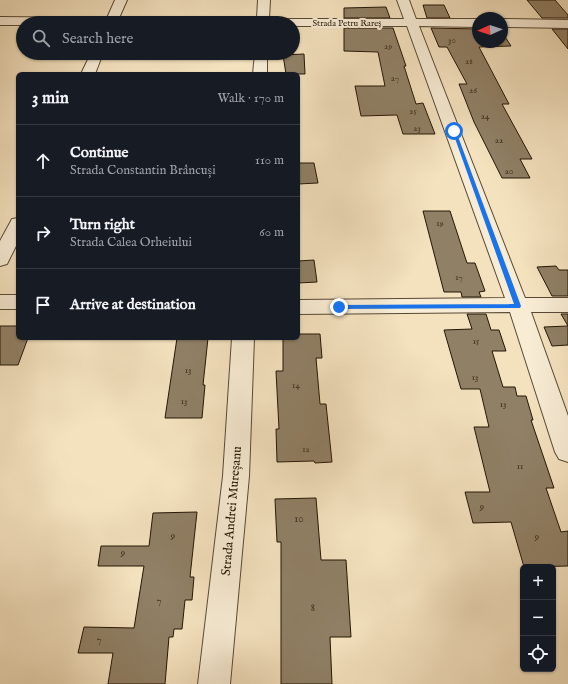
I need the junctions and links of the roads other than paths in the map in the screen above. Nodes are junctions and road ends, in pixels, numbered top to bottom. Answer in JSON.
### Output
{"nodes":[{"id":1,"x":121,"y":0,"type":"edge"},
{"id":2,"x":264,"y":0,"type":"edge"},
{"id":3,"x":403,"y":0,"type":"edge"},
{"id":4,"x":114,"y":16,"type":"edge"},
{"id":5,"x":263,"y":16,"type":"edge"},
{"id":6,"x":0,"y":21,"type":"edge"},
{"id":7,"x":16,"y":21,"type":"edge"},
{"id":8,"x":300,"y":23,"type":"edge"},
{"id":9,"x":412,"y":23,"type":"junction"},
{"id":10,"x":472,"y":23,"type":"edge"},
{"id":11,"x":508,"y":23,"type":"edge"},
{"id":12,"x":568,"y":24,"type":"edge"},
{"id":13,"x":94,"y":60,"type":"edge"},
{"id":14,"x":261,"y":60,"type":"edge"},
{"id":15,"x":89,"y":72,"type":"edge"},
{"id":16,"x":260,"y":72,"type":"edge"},
{"id":17,"x":16,"y":227,"type":"edge"},
{"id":18,"x":0,"y":260,"type":"edge"},
{"id":19,"x":0,"y":302,"type":"edge"},
{"id":20,"x":16,"y":302,"type":"edge"},
{"id":21,"x":568,"y":305,"type":"edge"},
{"id":22,"x":518,"y":306,"type":"junction"},
{"id":23,"x":300,"y":307,"type":"edge"},
{"id":24,"x":243,"y":340,"type":"edge"},
{"id":25,"x":568,"y":452,"type":"edge"},
{"id":26,"x":214,"y":684,"type":"edge"}],
"edges":[{"from":1,"to":4,"type":"street"},
{"from":2,"to":5,"type":"street"},
{"from":3,"to":9,"type":"street"},
{"from":6,"to":7,"type":"street","name":"Strada Petru Rareș"},
{"from":8,"to":9,"type":"street","name":"Strada Petru Rareș"},
{"from":9,"to":10,"type":"street","name":"Strada Petru Rareș"},
{"from":9,"to":22,"type":"street"},
{"from":11,"to":12,"type":"street"},
{"from":13,"to":15,"type":"street"},
{"from":14,"to":16,"type":"street"},
{"from":17,"to":18,"type":"street"},
{"from":19,"to":20,"type":"street"},
{"from":21,"to":22,"type":"street"},
{"from":22,"to":23,"type":"street"},
{"from":22,"to":25,"type":"street"},
{"from":24,"to":26,"type":"street","name":"Strada Andrei Mureșanu"}]}
